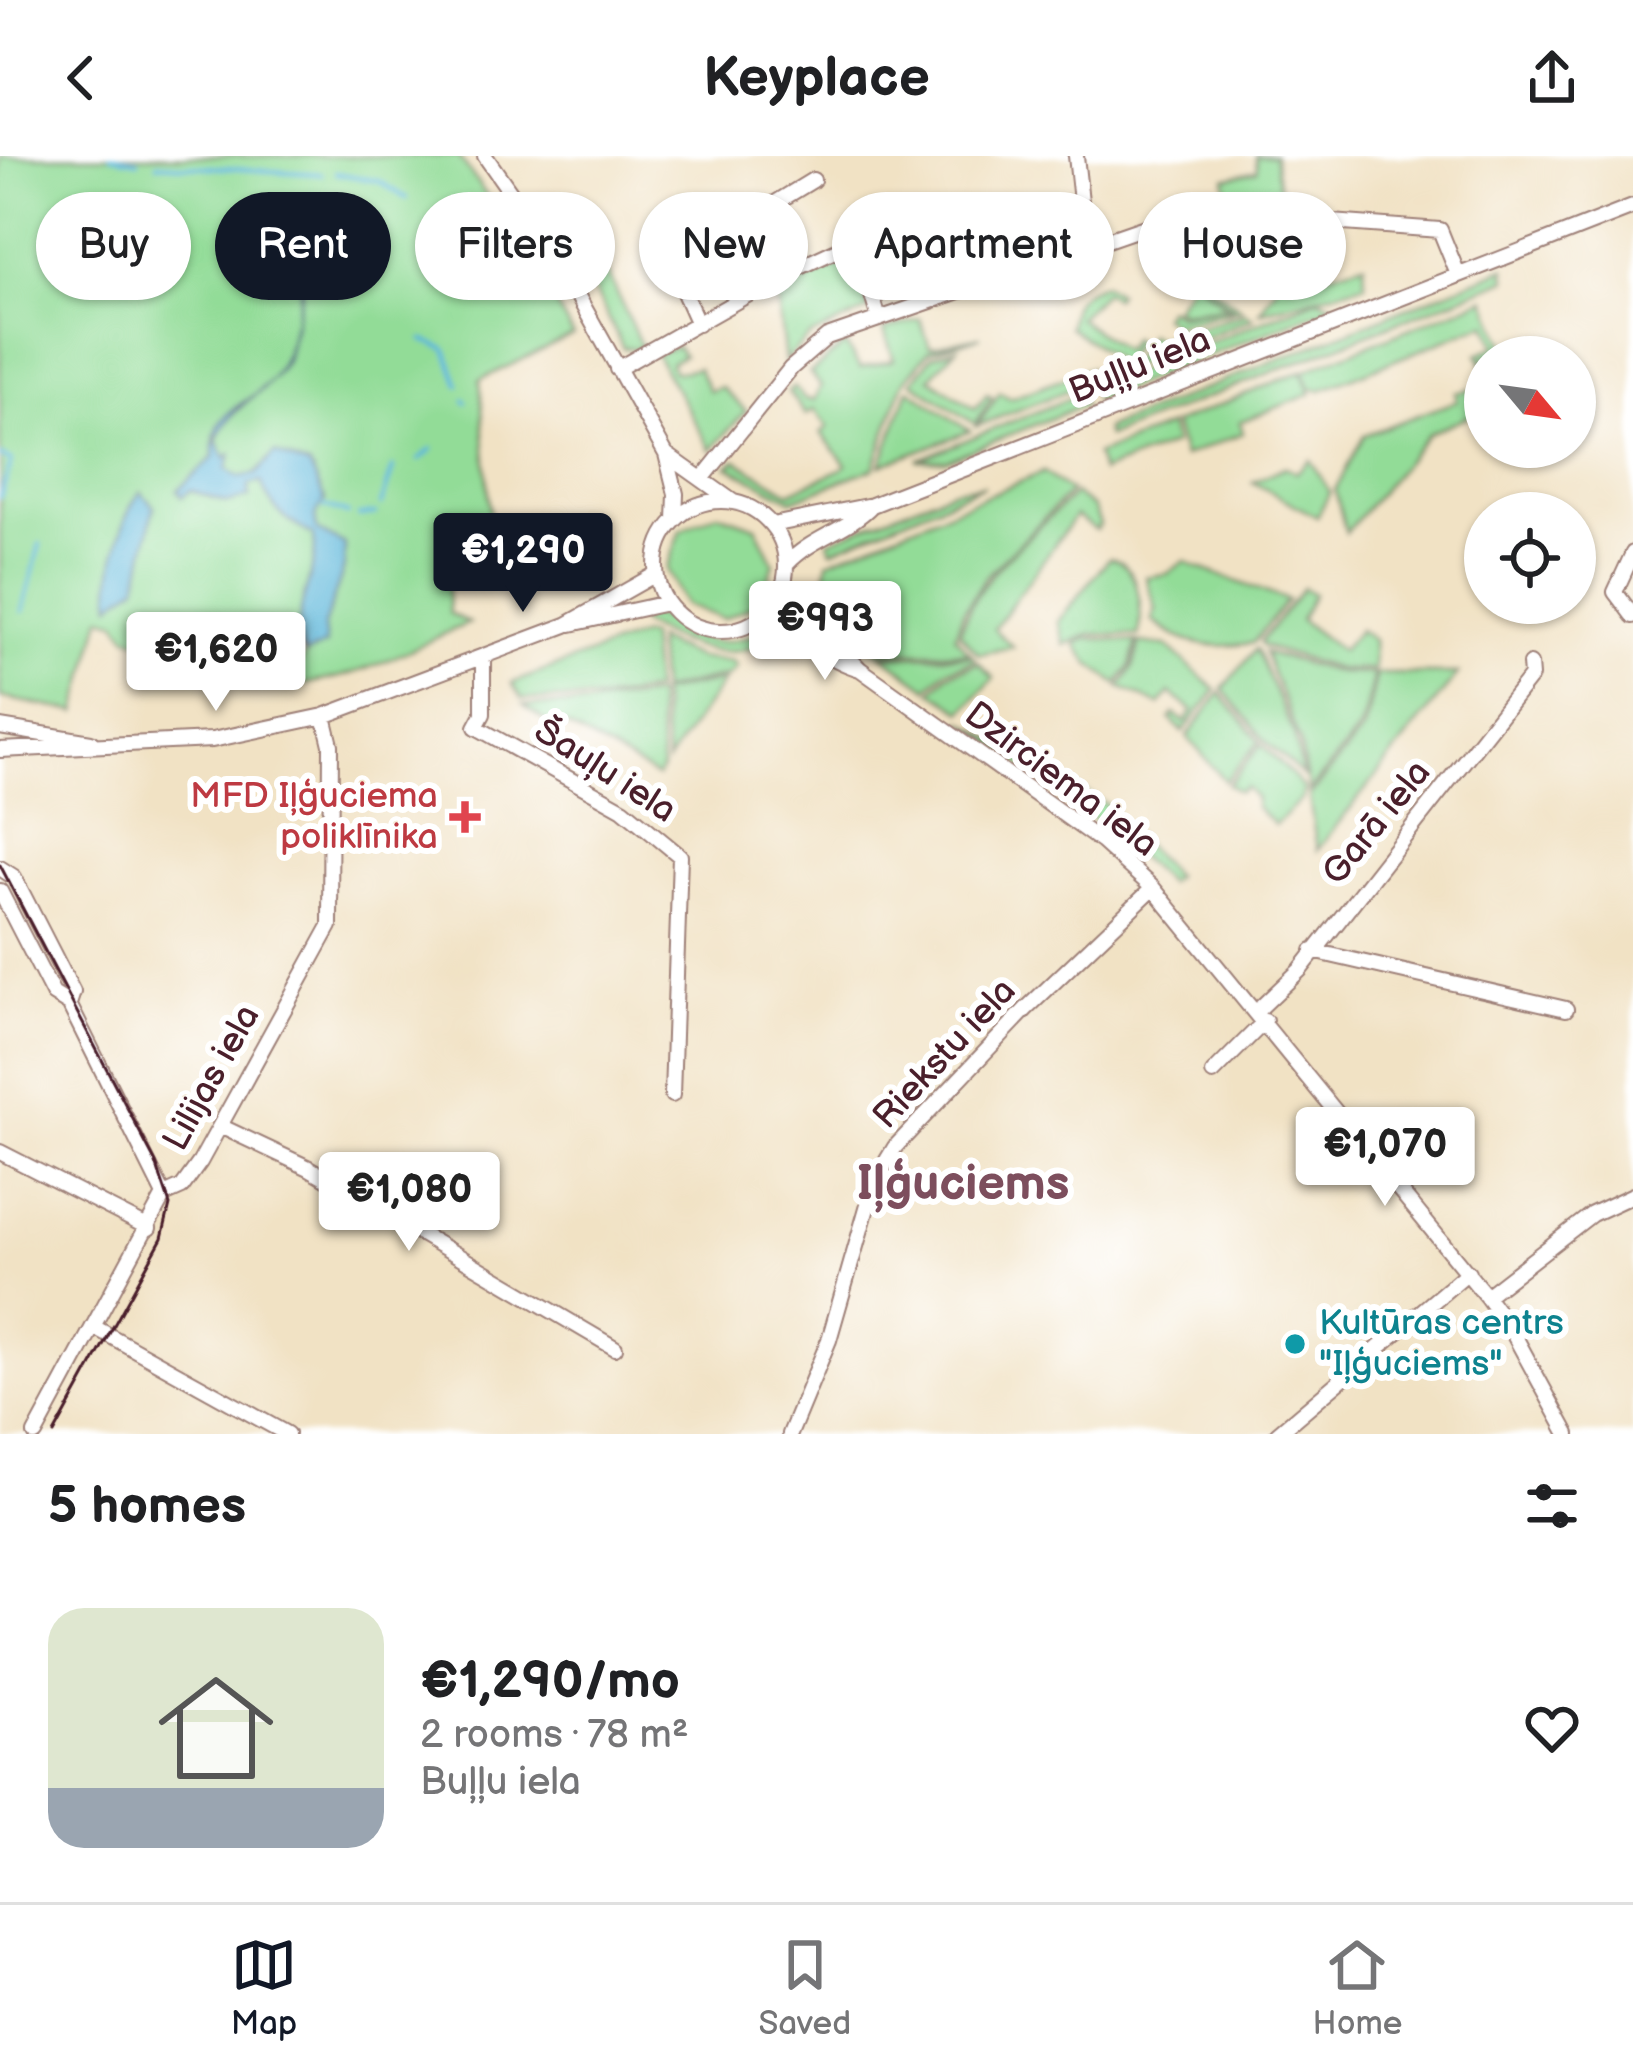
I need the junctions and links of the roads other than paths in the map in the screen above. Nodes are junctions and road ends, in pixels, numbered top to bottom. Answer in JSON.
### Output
{"nodes":[{"id":1,"x":484,"y":156,"type":"edge"},
{"id":2,"x":1076,"y":156,"type":"edge"},
{"id":3,"x":813,"y":180,"type":"dead end"},
{"id":4,"x":1080,"y":192,"type":"edge"},
{"id":5,"x":1633,"y":207,"type":"edge"},
{"id":6,"x":1114,"y":237,"type":"edge"},
{"id":7,"x":1457,"y":272,"type":"junction"},
{"id":8,"x":933,"y":300,"type":"edge"},
{"id":9,"x":879,"y":319,"type":"junction"},
{"id":10,"x":698,"y":324,"type":"junction"},
{"id":11,"x":617,"y":368,"type":"junction"},
{"id":12,"x":666,"y":454,"type":"junction"},
{"id":13,"x":702,"y":479,"type":"junction"},
{"id":14,"x":732,"y":501,"type":"junction"},
{"id":15,"x":872,"y":506,"type":"junction"},
{"id":16,"x":675,"y":520,"type":"junction"},
{"id":17,"x":772,"y":525,"type":"junction"},
{"id":18,"x":1633,"y":553,"type":"edge"},
{"id":19,"x":787,"y":564,"type":"junction"},
{"id":20,"x":656,"y":574,"type":"junction"},
{"id":21,"x":782,"y":588,"type":"junction"},
{"id":22,"x":667,"y":603,"type":"junction"},
{"id":23,"x":1633,"y":616,"type":"edge"},
{"id":24,"x":754,"y":623,"type":"junction"},
{"id":25,"x":566,"y":625,"type":"junction"},
{"id":26,"x":483,"y":657,"type":"junction"},
{"id":27,"x":1530,"y":664,"type":"dead end"},
{"id":28,"x":860,"y":669,"type":"junction"},
{"id":29,"x":324,"y":716,"type":"junction"},
{"id":30,"x":0,"y":727,"type":"edge"},
{"id":31,"x":114,"y":748,"type":"junction"},
{"id":32,"x":0,"y":750,"type":"edge"},
{"id":33,"x":0,"y":868,"type":"edge"},
{"id":34,"x":1153,"y":888,"type":"junction"},
{"id":35,"x":0,"y":890,"type":"edge"},
{"id":36,"x":1312,"y":951,"type":"junction"},
{"id":37,"x":69,"y":1004,"type":"junction"},
{"id":38,"x":1566,"y":1009,"type":"dead end"},
{"id":39,"x":1261,"y":1016,"type":"junction"},
{"id":40,"x":1213,"y":1073,"type":"dead end"},
{"id":41,"x":672,"y":1095,"type":"dead end"},
{"id":42,"x":220,"y":1126,"type":"junction"},
{"id":43,"x":0,"y":1152,"type":"edge"},
{"id":44,"x":164,"y":1195,"type":"junction"},
{"id":45,"x":1633,"y":1195,"type":"edge"},
{"id":46,"x":149,"y":1228,"type":"junction"},
{"id":47,"x":1468,"y":1272,"type":"junction"},
{"id":48,"x":1486,"y":1295,"type":"junction"},
{"id":49,"x":94,"y":1328,"type":"junction"},
{"id":50,"x":615,"y":1348,"type":"dead end"},
{"id":51,"x":34,"y":1434,"type":"edge"},
{"id":52,"x":286,"y":1434,"type":"edge"},
{"id":53,"x":790,"y":1434,"type":"edge"},
{"id":54,"x":1277,"y":1434,"type":"edge"},
{"id":55,"x":1568,"y":1434,"type":"edge"}],
"edges":[{"from":1,"to":11,"type":"street"},
{"from":2,"to":4,"type":"street"},
{"from":3,"to":10,"type":"street"},
{"from":5,"to":7,"type":"street","name":"Buļļu iela"},
{"from":6,"to":7,"type":"street"},
{"from":7,"to":15,"type":"street","name":"Buļļu iela"},
{"from":8,"to":9,"type":"street"},
{"from":9,"to":10,"type":"street"},
{"from":9,"to":13,"type":"street"},
{"from":10,"to":11,"type":"street"},
{"from":11,"to":12,"type":"street"},
{"from":12,"to":13,"type":"street"},
{"from":12,"to":16,"type":"street"},
{"from":13,"to":14,"type":"street"},
{"from":14,"to":16,"type":"street"},
{"from":14,"to":17,"type":"street"},
{"from":15,"to":17,"type":"street","name":"Buļļu iela"},
{"from":15,"to":19,"type":"street","name":"Buļļu iela"},
{"from":16,"to":20,"type":"street"},
{"from":17,"to":19,"type":"street"},
{"from":18,"to":23,"type":"street"},
{"from":19,"to":21,"type":"street"},
{"from":20,"to":22,"type":"street"},
{"from":20,"to":25,"type":"street"},
{"from":21,"to":24,"type":"street"},
{"from":21,"to":28,"type":"street","name":"Dzirciema iela"},
{"from":22,"to":24,"type":"street"},
{"from":22,"to":25,"type":"street"},
{"from":24,"to":28,"type":"street","name":"Dzirciema iela"},
{"from":25,"to":26,"type":"street"},
{"from":26,"to":29,"type":"street"},
{"from":26,"to":41,"type":"street","name":"Šauļu iela"},
{"from":27,"to":36,"type":"street","name":"Garā iela"},
{"from":28,"to":34,"type":"street","name":"Dzirciema iela"},
{"from":29,"to":31,"type":"street"},
{"from":29,"to":42,"type":"street","name":"Lilijas iela"},
{"from":30,"to":31,"type":"street"},
{"from":31,"to":32,"type":"street"},
{"from":33,"to":37,"type":"street"},
{"from":34,"to":39,"type":"street","name":"Dzirciema iela"},
{"from":34,"to":53,"type":"street","name":"Riekstu iela"},
{"from":35,"to":37,"type":"street"},
{"from":36,"to":38,"type":"street"},
{"from":36,"to":39,"type":"street","name":"Garā iela"},
{"from":37,"to":44,"type":"street"},
{"from":39,"to":40,"type":"street","name":"Garā iela"},
{"from":39,"to":47,"type":"street","name":"Dzirciema iela"},
{"from":42,"to":44,"type":"street","name":"Lilijas iela"},
{"from":42,"to":50,"type":"street"},
{"from":43,"to":46,"type":"street"},
{"from":44,"to":46,"type":"street","name":"Lilijas iela"},
{"from":45,"to":48,"type":"street"},
{"from":46,"to":49,"type":"street","name":"Lilijas iela"},
{"from":47,"to":48,"type":"street","name":"Dzirciema iela"},
{"from":47,"to":54,"type":"street"},
{"from":48,"to":55,"type":"street","name":"Dzirciema iela"},
{"from":49,"to":51,"type":"street","name":"Lilijas iela"},
{"from":49,"to":52,"type":"street"}]}
